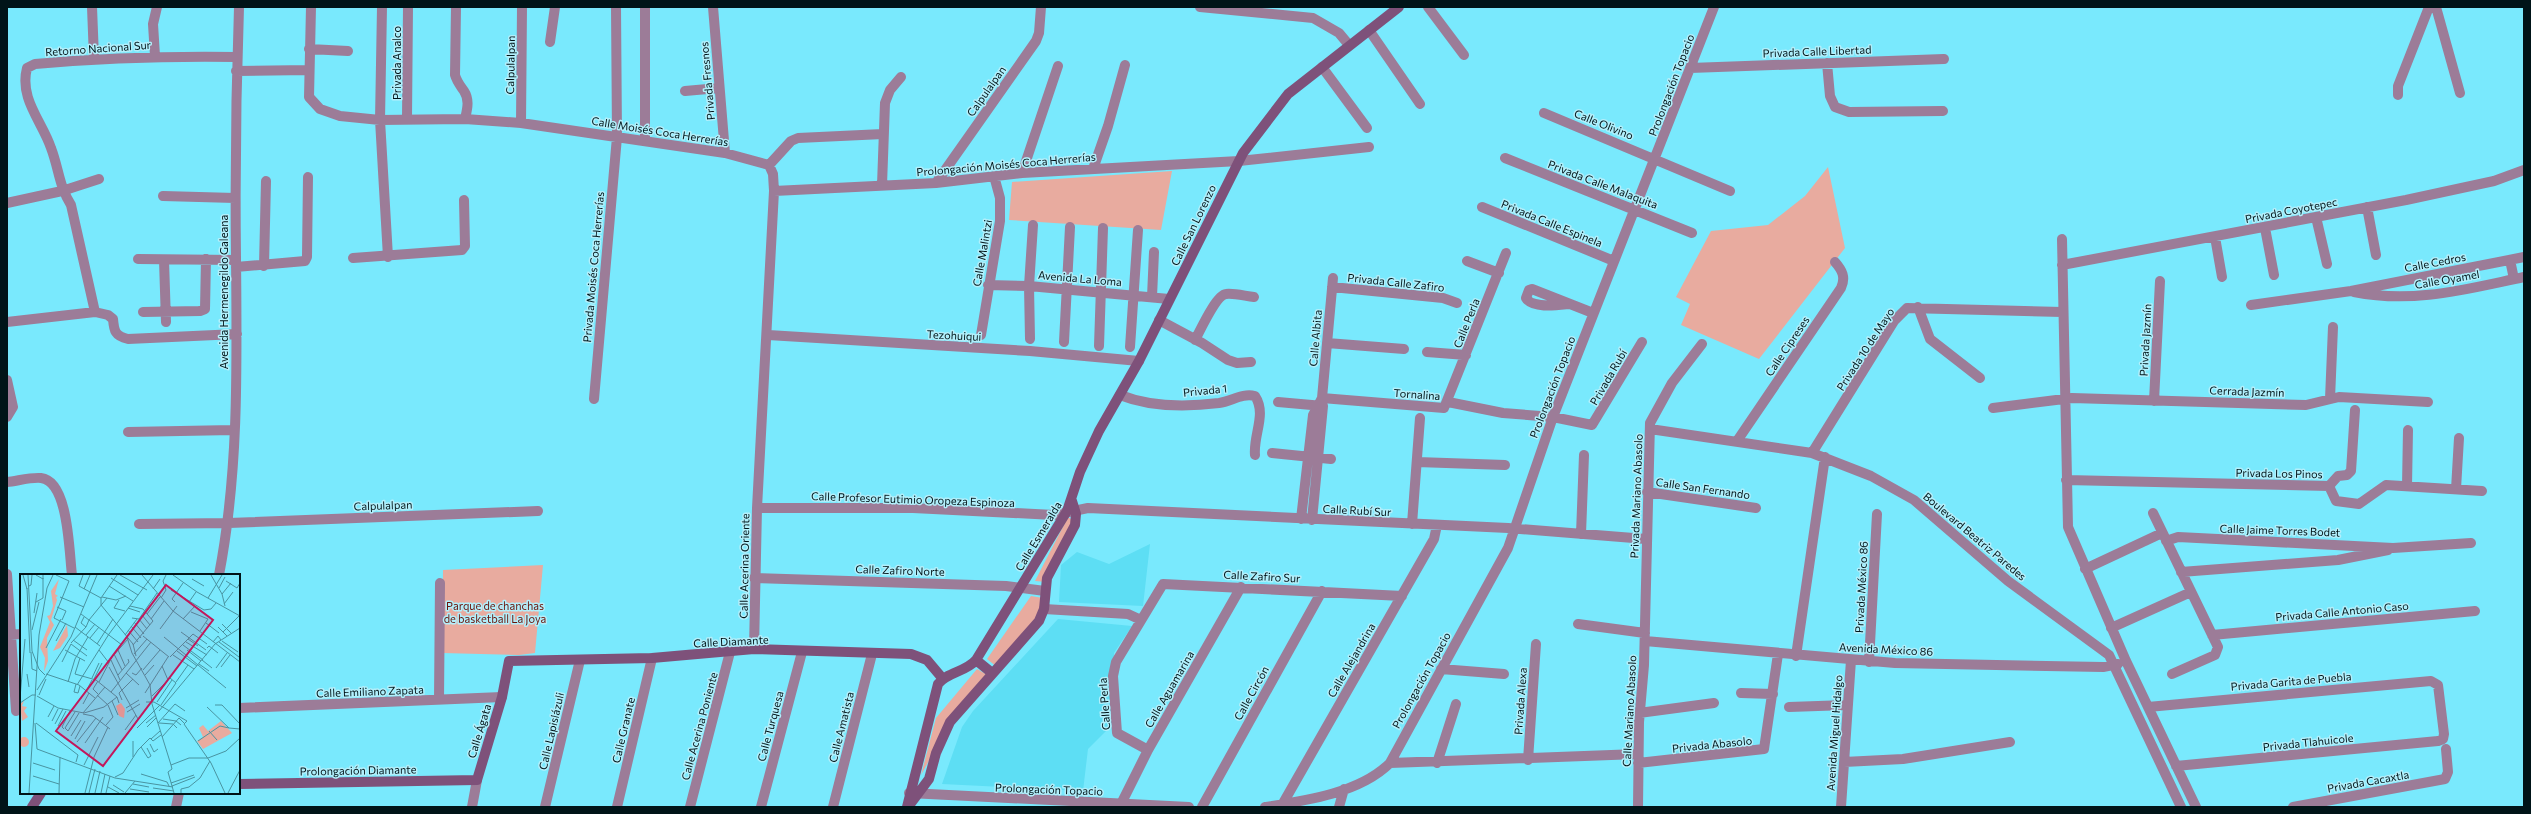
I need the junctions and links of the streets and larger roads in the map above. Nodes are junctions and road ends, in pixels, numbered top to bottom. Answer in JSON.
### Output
{"nodes":[{"id":1,"x":92,"y":7,"type":"edge"},
{"id":2,"x":157,"y":7,"type":"edge"},
{"id":3,"x":239,"y":7,"type":"edge"},
{"id":4,"x":311,"y":7,"type":"edge"},
{"id":5,"x":382,"y":7,"type":"edge"},
{"id":6,"x":408,"y":7,"type":"edge"},
{"id":7,"x":456,"y":7,"type":"edge"},
{"id":8,"x":522,"y":7,"type":"edge"},
{"id":9,"x":555,"y":7,"type":"edge"},
{"id":10,"x":616,"y":7,"type":"edge"},
{"id":11,"x":645,"y":7,"type":"edge"},
{"id":12,"x":713,"y":7,"type":"edge"},
{"id":13,"x":1041,"y":7,"type":"edge"},
{"id":14,"x":1200,"y":7,"type":"edge"},
{"id":15,"x":1399,"y":7,"type":"edge"},
{"id":16,"x":1428,"y":7,"type":"edge"},
{"id":17,"x":1714,"y":7,"type":"edge"},
{"id":18,"x":2429,"y":7,"type":"edge"},
{"id":19,"x":2436,"y":7,"type":"edge"},
{"id":20,"x":1287,"y":10,"type":"edge"},
{"id":21,"x":1369,"y":30,"type":"junction"},
{"id":22,"x":550,"y":42,"type":"dead end"},
{"id":23,"x":1349,"y":45,"type":"junction"},
{"id":24,"x":310,"y":49,"type":"junction"},
{"id":25,"x":348,"y":51,"type":"dead end"},
{"id":26,"x":1464,"y":55,"type":"dead end"},
{"id":27,"x":155,"y":56,"type":"junction"},
{"id":28,"x":237,"y":57,"type":"junction"},
{"id":29,"x":94,"y":58,"type":"junction"},
{"id":30,"x":1944,"y":59,"type":"dead end"},
{"id":31,"x":1827,"y":63,"type":"junction"},
{"id":32,"x":1125,"y":65,"type":"dead end"},
{"id":33,"x":1058,"y":66,"type":"dead end"},
{"id":34,"x":1322,"y":67,"type":"junction"},
{"id":35,"x":1690,"y":68,"type":"junction"},
{"id":36,"x":309,"y":70,"type":"junction"},
{"id":37,"x":236,"y":71,"type":"junction"},
{"id":38,"x":901,"y":77,"type":"dead end"},
{"id":39,"x":719,"y":88,"type":"junction"},
{"id":40,"x":685,"y":91,"type":"dead end"},
{"id":41,"x":2460,"y":93,"type":"dead end"},
{"id":42,"x":2398,"y":95,"type":"dead end"},
{"id":43,"x":1420,"y":104,"type":"dead end"},
{"id":44,"x":1943,"y":111,"type":"dead end"},
{"id":45,"x":1544,"y":113,"type":"dead end"},
{"id":46,"x":407,"y":118,"type":"junction"},
{"id":47,"x":465,"y":119,"type":"junction"},
{"id":48,"x":380,"y":120,"type":"junction"},
{"id":49,"x":521,"y":122,"type":"junction"},
{"id":50,"x":1367,"y":128,"type":"dead end"},
{"id":51,"x":883,"y":134,"type":"junction"},
{"id":52,"x":617,"y":137,"type":"junction"},
{"id":53,"x":645,"y":141,"type":"junction"},
{"id":54,"x":1369,"y":147,"type":"dead end"},
{"id":55,"x":725,"y":153,"type":"junction"},
{"id":56,"x":1505,"y":158,"type":"dead end"},
{"id":57,"x":1655,"y":158,"type":"junction"},
{"id":58,"x":1238,"y":160,"type":"junction"},
{"id":59,"x":769,"y":165,"type":"junction"},
{"id":60,"x":1093,"y":169,"type":"junction"},
{"id":61,"x":2524,"y":171,"type":"edge"},
{"id":62,"x":1022,"y":173,"type":"junction"},
{"id":63,"x":994,"y":176,"type":"junction"},
{"id":64,"x":308,"y":177,"type":"dead end"},
{"id":65,"x":99,"y":179,"type":"dead end"},
{"id":66,"x":266,"y":181,"type":"dead end"},
{"id":67,"x":936,"y":183,"type":"junction"},
{"id":68,"x":882,"y":185,"type":"junction"},
{"id":69,"x":62,"y":191,"type":"junction"},
{"id":70,"x":774,"y":191,"type":"junction"},
{"id":71,"x":1730,"y":191,"type":"dead end"},
{"id":72,"x":162,"y":196,"type":"dead end"},
{"id":73,"x":235,"y":198,"type":"junction"},
{"id":74,"x":464,"y":200,"type":"dead end"},
{"id":75,"x":7,"y":204,"type":"edge"},
{"id":76,"x":1482,"y":207,"type":"dead end"},
{"id":77,"x":2367,"y":207,"type":"junction"},
{"id":78,"x":1634,"y":208,"type":"junction"},
{"id":79,"x":2316,"y":218,"type":"junction"},
{"id":80,"x":1033,"y":225,"type":"dead end"},
{"id":81,"x":1070,"y":227,"type":"dead end"},
{"id":82,"x":1103,"y":228,"type":"dead end"},
{"id":83,"x":2265,"y":228,"type":"junction"},
{"id":84,"x":1138,"y":230,"type":"dead end"},
{"id":85,"x":1692,"y":233,"type":"dead end"},
{"id":86,"x":2215,"y":237,"type":"junction"},
{"id":87,"x":2062,"y":239,"type":"dead end"},
{"id":88,"x":1154,"y":252,"type":"dead end"},
{"id":89,"x":1506,"y":253,"type":"dead end"},
{"id":90,"x":2376,"y":255,"type":"dead end"},
{"id":91,"x":388,"y":257,"type":"junction"},
{"id":92,"x":2524,"y":257,"type":"edge"},
{"id":93,"x":353,"y":258,"type":"dead end"},
{"id":94,"x":206,"y":259,"type":"junction"},
{"id":95,"x":138,"y":260,"type":"dead end"},
{"id":96,"x":164,"y":260,"type":"junction"},
{"id":97,"x":2510,"y":260,"type":"junction"},
{"id":98,"x":1467,"y":261,"type":"dead end"},
{"id":99,"x":1614,"y":261,"type":"junction"},
{"id":100,"x":1835,"y":262,"type":"dead end"},
{"id":101,"x":236,"y":263,"type":"junction"},
{"id":102,"x":2327,"y":264,"type":"dead end"},
{"id":103,"x":2062,"y":265,"type":"junction"},
{"id":104,"x":264,"y":266,"type":"junction"},
{"id":105,"x":1499,"y":273,"type":"junction"},
{"id":106,"x":2274,"y":275,"type":"dead end"},
{"id":107,"x":2222,"y":277,"type":"dead end"},
{"id":108,"x":2524,"y":277,"type":"edge"},
{"id":109,"x":2514,"y":279,"type":"junction"},
{"id":110,"x":2160,"y":281,"type":"dead end"},
{"id":111,"x":1332,"y":283,"type":"joint"},
{"id":112,"x":988,"y":285,"type":"junction"},
{"id":113,"x":1029,"y":286,"type":"junction"},
{"id":114,"x":1065,"y":289,"type":"junction"},
{"id":115,"x":1100,"y":292,"type":"junction"},
{"id":116,"x":2350,"y":292,"type":"junction"},
{"id":117,"x":1133,"y":295,"type":"junction"},
{"id":118,"x":1152,"y":297,"type":"junction"},
{"id":119,"x":1254,"y":297,"type":"dead end"},
{"id":120,"x":1169,"y":299,"type":"junction"},
{"id":121,"x":1457,"y":303,"type":"dead end"},
{"id":122,"x":1569,"y":304,"type":"dead end"},
{"id":123,"x":2251,"y":305,"type":"dead end"},
{"id":124,"x":1918,"y":307,"type":"junction"},
{"id":125,"x":95,"y":312,"type":"junction"},
{"id":126,"x":143,"y":312,"type":"dead end"},
{"id":127,"x":2062,"y":312,"type":"junction"},
{"id":128,"x":1593,"y":313,"type":"junction"},
{"id":129,"x":166,"y":317,"type":"junction"},
{"id":130,"x":1159,"y":320,"type":"junction"},
{"id":131,"x":7,"y":322,"type":"edge"},
{"id":132,"x":2333,"y":327,"type":"dead end"},
{"id":133,"x":237,"y":334,"type":"junction"},
{"id":134,"x":768,"y":335,"type":"junction"},
{"id":135,"x":981,"y":335,"type":"dead end"},
{"id":136,"x":1030,"y":339,"type":"dead end"},
{"id":137,"x":1196,"y":340,"type":"junction"},
{"id":138,"x":1064,"y":342,"type":"dead end"},
{"id":139,"x":1642,"y":342,"type":"dead end"},
{"id":140,"x":1327,"y":343,"type":"junction"},
{"id":141,"x":1702,"y":344,"type":"dead end"},
{"id":142,"x":1099,"y":346,"type":"dead end"},
{"id":143,"x":1130,"y":347,"type":"dead end"},
{"id":144,"x":1404,"y":349,"type":"dead end"},
{"id":145,"x":1427,"y":352,"type":"dead end"},
{"id":146,"x":1466,"y":355,"type":"junction"},
{"id":147,"x":1139,"y":361,"type":"junction"},
{"id":148,"x":1251,"y":362,"type":"dead end"},
{"id":149,"x":1980,"y":378,"type":"dead end"},
{"id":150,"x":7,"y":380,"type":"edge"},
{"id":151,"x":1120,"y":395,"type":"junction"},
{"id":152,"x":594,"y":398,"type":"dead end"},
{"id":153,"x":2064,"y":399,"type":"junction"},
{"id":154,"x":2330,"y":399,"type":"junction"},
{"id":155,"x":2154,"y":401,"type":"junction"},
{"id":156,"x":1278,"y":402,"type":"dead end"},
{"id":157,"x":1448,"y":402,"type":"junction"},
{"id":158,"x":2428,"y":402,"type":"dead end"},
{"id":159,"x":1321,"y":403,"type":"junction"},
{"id":160,"x":1994,"y":408,"type":"dead end"},
{"id":161,"x":2355,"y":410,"type":"dead end"},
{"id":162,"x":7,"y":417,"type":"edge"},
{"id":163,"x":1553,"y":417,"type":"junction"},
{"id":164,"x":1420,"y":418,"type":"dead end"},
{"id":165,"x":1595,"y":424,"type":"joint"},
{"id":166,"x":1650,"y":429,"type":"junction"},
{"id":167,"x":233,"y":430,"type":"junction"},
{"id":168,"x":2408,"y":430,"type":"dead end"},
{"id":169,"x":128,"y":432,"type":"dead end"},
{"id":170,"x":2459,"y":438,"type":"dead end"},
{"id":171,"x":1737,"y":441,"type":"junction"},
{"id":172,"x":1272,"y":453,"type":"dead end"},
{"id":173,"x":1812,"y":453,"type":"junction"},
{"id":174,"x":1255,"y":455,"type":"dead end"},
{"id":175,"x":1584,"y":455,"type":"dead end"},
{"id":176,"x":1312,"y":457,"type":"junction"},
{"id":177,"x":1825,"y":457,"type":"junction"},
{"id":178,"x":1331,"y":459,"type":"dead end"},
{"id":179,"x":1417,"y":462,"type":"junction"},
{"id":180,"x":1505,"y":465,"type":"dead end"},
{"id":181,"x":2066,"y":480,"type":"junction"},
{"id":182,"x":7,"y":482,"type":"edge"},
{"id":183,"x":2329,"y":486,"type":"junction"},
{"id":184,"x":2407,"y":486,"type":"junction"},
{"id":185,"x":2456,"y":489,"type":"junction"},
{"id":186,"x":2482,"y":491,"type":"dead end"},
{"id":187,"x":1647,"y":492,"type":"junction"},
{"id":188,"x":1072,"y":507,"type":"junction"},
{"id":189,"x":757,"y":508,"type":"junction"},
{"id":190,"x":1756,"y":508,"type":"dead end"},
{"id":191,"x":538,"y":511,"type":"dead end"},
{"id":192,"x":2153,"y":513,"type":"dead end"},
{"id":193,"x":1877,"y":514,"type":"dead end"},
{"id":194,"x":1301,"y":519,"type":"junction"},
{"id":195,"x":1312,"y":520,"type":"junction"},
{"id":196,"x":229,"y":523,"type":"junction"},
{"id":197,"x":140,"y":524,"type":"dead end"},
{"id":198,"x":1412,"y":524,"type":"junction"},
{"id":199,"x":1437,"y":526,"type":"junction"},
{"id":200,"x":1514,"y":529,"type":"junction"},
{"id":201,"x":1581,"y":534,"type":"junction"},
{"id":202,"x":2164,"y":537,"type":"junction"},
{"id":203,"x":1646,"y":539,"type":"junction"},
{"id":204,"x":2470,"y":543,"type":"dead end"},
{"id":205,"x":2393,"y":548,"type":"junction"},
{"id":206,"x":2085,"y":569,"type":"junction"},
{"id":207,"x":2181,"y":572,"type":"junction"},
{"id":208,"x":7,"y":574,"type":"edge"},
{"id":209,"x":72,"y":574,"type":"edge"},
{"id":210,"x":219,"y":574,"type":"edge"},
{"id":211,"x":754,"y":578,"type":"junction"},
{"id":212,"x":440,"y":583,"type":"dead end"},
{"id":213,"x":1241,"y":587,"type":"junction"},
{"id":214,"x":1021,"y":588,"type":"junction"},
{"id":215,"x":1045,"y":591,"type":"junction"},
{"id":216,"x":1322,"y":591,"type":"junction"},
{"id":217,"x":2190,"y":592,"type":"junction"},
{"id":218,"x":1402,"y":596,"type":"junction"},
{"id":219,"x":1044,"y":609,"type":"junction"},
{"id":220,"x":2475,"y":611,"type":"dead end"},
{"id":221,"x":1141,"y":620,"type":"junction"},
{"id":222,"x":1578,"y":624,"type":"dead end"},
{"id":223,"x":2111,"y":628,"type":"junction"},
{"id":224,"x":20,"y":634,"type":"edge"},
{"id":225,"x":8,"y":635,"type":"edge"},
{"id":226,"x":2212,"y":635,"type":"junction"},
{"id":227,"x":1645,"y":637,"type":"junction"},
{"id":228,"x":1536,"y":644,"type":"dead end"},
{"id":229,"x":754,"y":649,"type":"junction"},
{"id":230,"x":730,"y":652,"type":"junction"},
{"id":231,"x":802,"y":652,"type":"junction"},
{"id":232,"x":872,"y":654,"type":"junction"},
{"id":233,"x":1778,"y":654,"type":"junction"},
{"id":234,"x":1796,"y":656,"type":"junction"},
{"id":235,"x":652,"y":658,"type":"junction"},
{"id":236,"x":580,"y":660,"type":"junction"},
{"id":237,"x":976,"y":660,"type":"junction"},
{"id":238,"x":1850,"y":660,"type":"junction"},
{"id":239,"x":509,"y":661,"type":"joint"},
{"id":240,"x":2126,"y":661,"type":"junction"},
{"id":241,"x":1869,"y":662,"type":"junction"},
{"id":242,"x":2114,"y":665,"type":"junction"},
{"id":243,"x":1441,"y":668,"type":"junction"},
{"id":244,"x":992,"y":673,"type":"junction"},
{"id":245,"x":1504,"y":674,"type":"dead end"},
{"id":246,"x":2172,"y":674,"type":"dead end"},
{"id":247,"x":944,"y":678,"type":"junction"},
{"id":248,"x":1741,"y":693,"type":"dead end"},
{"id":249,"x":1773,"y":694,"type":"junction"},
{"id":250,"x":502,"y":697,"type":"junction"},
{"id":251,"x":439,"y":700,"type":"junction"},
{"id":252,"x":1714,"y":703,"type":"dead end"},
{"id":253,"x":1456,"y":704,"type":"dead end"},
{"id":254,"x":1847,"y":705,"type":"junction"},
{"id":255,"x":1789,"y":707,"type":"dead end"},
{"id":256,"x":2148,"y":707,"type":"junction"},
{"id":257,"x":240,"y":708,"type":"edge"},
{"id":258,"x":15,"y":712,"type":"edge"},
{"id":259,"x":1639,"y":713,"type":"junction"},
{"id":260,"x":2443,"y":739,"type":"joint"},
{"id":261,"x":2010,"y":742,"type":"dead end"},
{"id":262,"x":2446,"y":749,"type":"dead end"},
{"id":263,"x":1148,"y":750,"type":"junction"},
{"id":264,"x":1638,"y":759,"type":"junction"},
{"id":265,"x":1528,"y":760,"type":"junction"},
{"id":266,"x":1844,"y":762,"type":"junction"},
{"id":267,"x":1390,"y":763,"type":"junction"},
{"id":268,"x":1437,"y":763,"type":"junction"},
{"id":269,"x":2176,"y":766,"type":"junction"},
{"id":270,"x":477,"y":780,"type":"junction"},
{"id":271,"x":240,"y":784,"type":"edge"},
{"id":272,"x":1344,"y":789,"type":"junction"},
{"id":273,"x":40,"y":794,"type":"edge"},
{"id":274,"x":179,"y":794,"type":"edge"},
{"id":275,"x":913,"y":794,"type":"junction"},
{"id":276,"x":1028,"y":804,"type":"edge"},
{"id":277,"x":1121,"y":804,"type":"junction"},
{"id":278,"x":1282,"y":805,"type":"junction"},
{"id":279,"x":32,"y":807,"type":"edge"},
{"id":280,"x":176,"y":807,"type":"edge"},
{"id":281,"x":472,"y":807,"type":"edge"},
{"id":282,"x":545,"y":807,"type":"edge"},
{"id":283,"x":617,"y":807,"type":"edge"},
{"id":284,"x":690,"y":807,"type":"edge"},
{"id":285,"x":762,"y":807,"type":"edge"},
{"id":286,"x":833,"y":807,"type":"edge"},
{"id":287,"x":907,"y":807,"type":"edge"},
{"id":288,"x":1189,"y":807,"type":"edge"},
{"id":289,"x":1202,"y":807,"type":"edge"},
{"id":290,"x":1265,"y":807,"type":"edge"},
{"id":291,"x":1339,"y":807,"type":"edge"},
{"id":292,"x":1638,"y":807,"type":"edge"},
{"id":293,"x":1841,"y":807,"type":"edge"},
{"id":294,"x":2181,"y":807,"type":"edge"},
{"id":295,"x":2196,"y":807,"type":"edge"},
{"id":296,"x":2293,"y":807,"type":"edge"}],
"edges":[{"from":1,"to":29,"type":"street"},
{"from":2,"to":27,"type":"street"},
{"from":3,"to":28,"type":"street","name":"Avenida Hermenegildo Galeana"},
{"from":4,"to":24,"type":"street","name":"Calle Moisés Coca Herrerías"},
{"from":5,"to":48,"type":"street"},
{"from":6,"to":46,"type":"street","name":"Privada Analco"},
{"from":7,"to":47,"type":"street"},
{"from":8,"to":49,"type":"street","name":"Calpulalpan"},
{"from":9,"to":22,"type":"street"},
{"from":10,"to":52,"type":"street","name":"Privada Moisés Coca Herrerías"},
{"from":11,"to":53,"type":"street"},
{"from":12,"to":39,"type":"street","name":"Privada Fresnos"},
{"from":13,"to":67,"type":"street","name":"Calpulalpan"},
{"from":14,"to":20,"type":"street"},
{"from":15,"to":21,"type":"street","name":"Calle San Lorenzo"},
{"from":16,"to":26,"type":"street"},
{"from":17,"to":35,"type":"street","name":"Prolongación Topacio"},
{"from":18,"to":42,"type":"street"},
{"from":19,"to":41,"type":"street"},
{"from":20,"to":23,"type":"street"},
{"from":21,"to":23,"type":"street","name":"Calle San Lorenzo"},
{"from":21,"to":43,"type":"street"},
{"from":23,"to":34,"type":"street","name":"Calle San Lorenzo"},
{"from":24,"to":25,"type":"street"},
{"from":24,"to":36,"type":"street","name":"Calle Moisés Coca Herrerías"},
{"from":27,"to":28,"type":"street","name":"Retorno Nacional Sur"},
{"from":27,"to":29,"type":"street","name":"Retorno Nacional Sur"},
{"from":28,"to":37,"type":"street","name":"Avenida Hermenegildo Galeana"},
{"from":29,"to":69,"type":"street","name":"Retorno Nacional Sur"},
{"from":30,"to":31,"type":"street","name":"Privada Calle Libertad"},
{"from":31,"to":35,"type":"street","name":"Privada Calle Libertad"},
{"from":31,"to":44,"type":"street"},
{"from":32,"to":60,"type":"street"},
{"from":33,"to":62,"type":"street"},
{"from":34,"to":50,"type":"street"},
{"from":34,"to":58,"type":"street","name":"Calle San Lorenzo"},
{"from":35,"to":57,"type":"street","name":"Prolongación Topacio"},
{"from":36,"to":37,"type":"street"},
{"from":36,"to":48,"type":"street","name":"Calle Moisés Coca Herrerías"},
{"from":37,"to":73,"type":"street","name":"Avenida Hermenegildo Galeana"},
{"from":38,"to":51,"type":"street"},
{"from":39,"to":40,"type":"street"},
{"from":39,"to":55,"type":"street","name":"Privada Fresnos"},
{"from":45,"to":57,"type":"street","name":"Calle Olivino"},
{"from":46,"to":47,"type":"street","name":"Calle Moisés Coca Herrerías"},
{"from":46,"to":48,"type":"street","name":"Calle Moisés Coca Herrerías"},
{"from":47,"to":49,"type":"street","name":"Calle Moisés Coca Herrerías"},
{"from":48,"to":91,"type":"street"},
{"from":49,"to":52,"type":"street","name":"Calle Moisés Coca Herrerías"},
{"from":51,"to":59,"type":"street"},
{"from":51,"to":68,"type":"street"},
{"from":52,"to":53,"type":"street","name":"Calle Moisés Coca Herrerías"},
{"from":52,"to":152,"type":"street","name":"Privada Moisés Coca Herrerías"},
{"from":53,"to":55,"type":"street","name":"Calle Moisés Coca Herrerías"},
{"from":54,"to":58,"type":"street","name":"Prolongación Moisés Coca Herrerías"},
{"from":55,"to":59,"type":"street","name":"Calle Moisés Coca Herrerías"},
{"from":56,"to":78,"type":"street","name":"Privada Calle Malaquita"},
{"from":57,"to":71,"type":"street","name":"Calle Olivino"},
{"from":57,"to":78,"type":"street","name":"Prolongación Topacio"},
{"from":58,"to":60,"type":"street","name":"Prolongación Moisés Coca Herrerías"},
{"from":58,"to":120,"type":"street","name":"Calle San Lorenzo"},
{"from":59,"to":70,"type":"street"},
{"from":60,"to":62,"type":"street","name":"Prolongación Moisés Coca Herrerías"},
{"from":61,"to":77,"type":"street","name":"Privada Coyotepec"},
{"from":62,"to":63,"type":"street","name":"Prolongación Moisés Coca Herrerías"},
{"from":63,"to":67,"type":"street","name":"Prolongación Moisés Coca Herrerías"},
{"from":63,"to":112,"type":"street","name":"Calle Malintzi"},
{"from":64,"to":104,"type":"street"},
{"from":65,"to":69,"type":"street"},
{"from":66,"to":104,"type":"street"},
{"from":67,"to":68,"type":"street","name":"Prolongación Moisés Coca Herrerías"},
{"from":68,"to":70,"type":"street","name":"Prolongación Moisés Coca Herrerías"},
{"from":69,"to":75,"type":"street"},
{"from":69,"to":125,"type":"street","name":"Retorno Nacional Sur"},
{"from":70,"to":134,"type":"street"},
{"from":72,"to":73,"type":"street"},
{"from":73,"to":101,"type":"street","name":"Avenida Hermenegildo Galeana"},
{"from":74,"to":91,"type":"street"},
{"from":76,"to":99,"type":"street","name":"Privada Calle Espinela"},
{"from":77,"to":79,"type":"street","name":"Privada Coyotepec"},
{"from":77,"to":90,"type":"street"},
{"from":78,"to":85,"type":"street","name":"Privada Calle Malaquita"},
{"from":78,"to":99,"type":"street","name":"Prolongación Topacio"},
{"from":79,"to":83,"type":"street","name":"Privada Coyotepec"},
{"from":79,"to":102,"type":"street"},
{"from":80,"to":113,"type":"street"},
{"from":81,"to":114,"type":"street"},
{"from":82,"to":115,"type":"street"},
{"from":83,"to":86,"type":"street","name":"Privada Coyotepec"},
{"from":83,"to":106,"type":"street"},
{"from":84,"to":117,"type":"street"},
{"from":86,"to":103,"type":"street","name":"Privada Coyotepec"},
{"from":86,"to":107,"type":"street"},
{"from":87,"to":103,"type":"street"},
{"from":88,"to":118,"type":"street"},
{"from":89,"to":105,"type":"street","name":"Calle Perla"},
{"from":91,"to":93,"type":"street"},
{"from":92,"to":97,"type":"street","name":"Calle Cedros"},
{"from":94,"to":96,"type":"street"},
{"from":94,"to":101,"type":"street"},
{"from":94,"to":129,"type":"street"},
{"from":95,"to":96,"type":"street"},
{"from":96,"to":129,"type":"street"},
{"from":97,"to":109,"type":"street"},
{"from":97,"to":116,"type":"street","name":"Calle Cedros"},
{"from":98,"to":105,"type":"street"},
{"from":99,"to":128,"type":"street","name":"Prolongación Topacio"},
{"from":100,"to":171,"type":"street","name":"Calle Cipreses"},
{"from":101,"to":104,"type":"street"},
{"from":101,"to":133,"type":"street","name":"Avenida Hermenegildo Galeana"},
{"from":103,"to":127,"type":"street"},
{"from":105,"to":146,"type":"street","name":"Calle Perla"},
{"from":108,"to":109,"type":"street","name":"Calle Oyamel"},
{"from":109,"to":116,"type":"street","name":"Calle Oyamel"},
{"from":110,"to":155,"type":"street","name":"Privada Jazmín"},
{"from":111,"to":121,"type":"street","name":"Privada Calle Zafiro"},
{"from":111,"to":140,"type":"street","name":"Calle Albita"},
{"from":112,"to":113,"type":"street","name":"Avenida La Loma"},
{"from":112,"to":135,"type":"street","name":"Calle Malintzi"},
{"from":113,"to":114,"type":"street","name":"Avenida La Loma"},
{"from":113,"to":136,"type":"street"},
{"from":114,"to":115,"type":"street","name":"Avenida La Loma"},
{"from":114,"to":138,"type":"street"},
{"from":115,"to":117,"type":"street","name":"Avenida La Loma"},
{"from":115,"to":142,"type":"street"},
{"from":116,"to":123,"type":"street"},
{"from":117,"to":118,"type":"street","name":"Avenida La Loma"},
{"from":117,"to":143,"type":"street"},
{"from":118,"to":120,"type":"street","name":"Avenida La Loma"},
{"from":119,"to":137,"type":"street"},
{"from":120,"to":130,"type":"street","name":"Calle San Lorenzo"},
{"from":122,"to":128,"type":"street"},
{"from":124,"to":127,"type":"street","name":"Privada 10 de Mayo"},
{"from":124,"to":149,"type":"street"},
{"from":124,"to":173,"type":"street","name":"Privada 10 de Mayo"},
{"from":125,"to":131,"type":"street"},
{"from":125,"to":133,"type":"street"},
{"from":126,"to":129,"type":"street"},
{"from":127,"to":153,"type":"street"},
{"from":128,"to":163,"type":"street","name":"Prolongación Topacio"},
{"from":130,"to":137,"type":"street"},
{"from":130,"to":147,"type":"street","name":"Calle San Lorenzo"},
{"from":132,"to":154,"type":"street"},
{"from":133,"to":167,"type":"street","name":"Avenida Hermenegildo Galeana"},
{"from":134,"to":147,"type":"street","name":"Tezohuiqui"},
{"from":134,"to":189,"type":"street"},
{"from":137,"to":148,"type":"street"},
{"from":139,"to":165,"type":"street","name":"Privada Rubí"},
{"from":140,"to":144,"type":"street"},
{"from":140,"to":159,"type":"street","name":"Calle Albita"},
{"from":141,"to":166,"type":"street","name":"Privada Mariano Abasolo"},
{"from":145,"to":146,"type":"street"},
{"from":146,"to":157,"type":"street","name":"Calle Perla"},
{"from":147,"to":151,"type":"street","name":"Calle San Lorenzo"},
{"from":150,"to":162,"type":"street"},
{"from":151,"to":174,"type":"street","name":"Privada 1"},
{"from":151,"to":188,"type":"street","name":"Calle San Lorenzo"},
{"from":153,"to":155,"type":"street","name":"Cerrada Jazmín"},
{"from":153,"to":160,"type":"street","name":"Cerrada Jazmín"},
{"from":153,"to":181,"type":"street"},
{"from":154,"to":155,"type":"street","name":"Cerrada Jazmín"},
{"from":154,"to":158,"type":"street","name":"Cerrada Jazmín"},
{"from":156,"to":159,"type":"street","name":"Tornalina"},
{"from":157,"to":159,"type":"street","name":"Tornalina"},
{"from":157,"to":163,"type":"street","name":"Tornalina"},
{"from":159,"to":176,"type":"street","name":"Calle Albita"},
{"from":161,"to":183,"type":"street"},
{"from":163,"to":165,"type":"street","name":"Tornalina"},
{"from":163,"to":200,"type":"street","name":"Prolongación Topacio"},
{"from":164,"to":179,"type":"street"},
{"from":166,"to":171,"type":"street","name":"Boulevard Beatriz Paredes"},
{"from":166,"to":187,"type":"street","name":"Privada Mariano Abasolo"},
{"from":167,"to":169,"type":"street"},
{"from":167,"to":196,"type":"street","name":"Avenida Hermenegildo Galeana"},
{"from":168,"to":184,"type":"street"},
{"from":170,"to":185,"type":"street"},
{"from":171,"to":173,"type":"street","name":"Boulevard Beatriz Paredes"},
{"from":172,"to":176,"type":"street"},
{"from":173,"to":177,"type":"street","name":"Boulevard Beatriz Paredes"},
{"from":175,"to":201,"type":"street"},
{"from":176,"to":178,"type":"street"},
{"from":176,"to":194,"type":"street","name":"Calle Albita"},
{"from":176,"to":195,"type":"street","name":"Calle Albita"},
{"from":177,"to":234,"type":"street"},
{"from":177,"to":242,"type":"street","name":"Boulevard Beatriz Paredes"},
{"from":179,"to":180,"type":"street"},
{"from":179,"to":198,"type":"street"},
{"from":181,"to":183,"type":"street","name":"Privada Los Pinos"},
{"from":181,"to":206,"type":"street"},
{"from":182,"to":209,"type":"street"},
{"from":183,"to":184,"type":"street","name":"Privada Los Pinos"},
{"from":184,"to":185,"type":"street","name":"Privada Los Pinos"},
{"from":185,"to":186,"type":"street","name":"Privada Los Pinos"},
{"from":187,"to":190,"type":"street","name":"Calle San Fernando"},
{"from":187,"to":203,"type":"street","name":"Privada Mariano Abasolo"},
{"from":188,"to":189,"type":"street","name":"Calle Profesor Eutimio Oropeza Espinoza"},
{"from":188,"to":194,"type":"street","name":"Calle Rubí Sur"},
{"from":188,"to":214,"type":"street","name":"Calle Esmeralda"},
{"from":188,"to":215,"type":"street","name":"Calle Esmeralda"},
{"from":189,"to":211,"type":"street","name":"Calle Acerina Oriente"},
{"from":191,"to":196,"type":"street","name":"Calpulalpan"},
{"from":192,"to":202,"type":"street"},
{"from":193,"to":241,"type":"street","name":"Privada México 86"},
{"from":194,"to":195,"type":"street","name":"Calle Rubí Sur"},
{"from":195,"to":198,"type":"street","name":"Calle Rubí Sur"},
{"from":196,"to":197,"type":"street","name":"Calpulalpan"},
{"from":196,"to":210,"type":"street","name":"Avenida Hermenegildo Galeana"},
{"from":198,"to":199,"type":"street","name":"Calle Rubí Sur"},
{"from":199,"to":200,"type":"street","name":"Calle Rubí Sur"},
{"from":199,"to":218,"type":"street","name":"Calle Alejandrina"},
{"from":200,"to":201,"type":"street","name":"Calle Rubí Sur"},
{"from":200,"to":243,"type":"street","name":"Prolongación Topacio"},
{"from":201,"to":203,"type":"street","name":"Calle Rubí Sur"},
{"from":202,"to":205,"type":"street","name":"Calle Jaime Torres Bodet"},
{"from":202,"to":206,"type":"street","name":"Calle Jaime Torres Bodet"},
{"from":202,"to":207,"type":"street"},
{"from":203,"to":227,"type":"street","name":"Privada Mariano Abasolo"},
{"from":204,"to":205,"type":"street","name":"Calle Jaime Torres Bodet"},
{"from":205,"to":207,"type":"street","name":"Calle Jaime Torres Bodet"},
{"from":206,"to":223,"type":"street"},
{"from":207,"to":217,"type":"street"},
{"from":208,"to":225,"type":"street"},
{"from":211,"to":214,"type":"street","name":"Calle Zafiro Norte"},
{"from":211,"to":229,"type":"street","name":"Calle Acerina Oriente"},
{"from":212,"to":251,"type":"street"},
{"from":213,"to":216,"type":"street","name":"Calle Zafiro Sur"},
{"from":213,"to":221,"type":"street","name":"Calle Zafiro Sur"},
{"from":213,"to":263,"type":"street","name":"Calle Aguamarina"},
{"from":214,"to":215,"type":"street","name":"Calle Zafiro Norte"},
{"from":214,"to":237,"type":"street","name":"Calle Esmeralda"},
{"from":215,"to":219,"type":"street","name":"Calle Esmeralda"},
{"from":216,"to":218,"type":"street","name":"Calle Zafiro Sur"},
{"from":216,"to":289,"type":"street","name":"Calle Circón"},
{"from":217,"to":223,"type":"street"},
{"from":217,"to":226,"type":"street"},
{"from":218,"to":278,"type":"street","name":"Calle Alejandrina"},
{"from":219,"to":221,"type":"street"},
{"from":219,"to":244,"type":"street","name":"Calle Esmeralda"},
{"from":220,"to":226,"type":"street","name":"Privada Calle Antonio Caso"},
{"from":221,"to":263,"type":"street","name":"Calle Perla"},
{"from":222,"to":227,"type":"street"},
{"from":223,"to":240,"type":"street"},
{"from":224,"to":225,"type":"street"},
{"from":225,"to":258,"type":"street"},
{"from":226,"to":246,"type":"street"},
{"from":227,"to":233,"type":"street","name":"Avenida México 86"},
{"from":227,"to":259,"type":"street","name":"Calle Mariano Abasolo"},
{"from":228,"to":265,"type":"street","name":"Privada Alexa"},
{"from":229,"to":230,"type":"street","name":"Calle Diamante"},
{"from":229,"to":231,"type":"street","name":"Calle Diamante"},
{"from":230,"to":235,"type":"street","name":"Calle Diamante"},
{"from":230,"to":284,"type":"street","name":"Calle Acerina Poniente"},
{"from":231,"to":232,"type":"street","name":"Calle Diamante"},
{"from":231,"to":285,"type":"street","name":"Calle Turquesa"},
{"from":232,"to":247,"type":"street","name":"Calle Diamante"},
{"from":232,"to":286,"type":"street","name":"Calle Amatista"},
{"from":233,"to":234,"type":"street","name":"Avenida México 86"},
{"from":233,"to":249,"type":"street","name":"Privada Abasolo"},
{"from":234,"to":238,"type":"street","name":"Avenida México 86"},
{"from":235,"to":236,"type":"street","name":"Calle Diamante"},
{"from":235,"to":283,"type":"street","name":"Calle Granate"},
{"from":236,"to":239,"type":"street","name":"Calle Diamante"},
{"from":236,"to":282,"type":"street","name":"Calle Lapislázuli"},
{"from":237,"to":244,"type":"street"},
{"from":237,"to":247,"type":"street","name":"Calle Esmeralda"},
{"from":238,"to":241,"type":"street","name":"Avenida México 86"},
{"from":238,"to":254,"type":"street","name":"Avenida Miguel Hidalgo"},
{"from":239,"to":250,"type":"street","name":"Calle Ágata"},
{"from":240,"to":242,"type":"street","name":"Avenida México 86"},
{"from":240,"to":256,"type":"street"},
{"from":241,"to":242,"type":"street","name":"Avenida México 86"},
{"from":242,"to":294,"type":"street","name":"Boulevard Beatriz Paredes"},
{"from":243,"to":245,"type":"street"},
{"from":243,"to":267,"type":"street","name":"Prolongación Topacio"},
{"from":244,"to":275,"type":"street","name":"Calle Esmeralda"},
{"from":247,"to":275,"type":"street"},
{"from":248,"to":249,"type":"street"},
{"from":249,"to":264,"type":"street","name":"Privada Abasolo"},
{"from":250,"to":251,"type":"street","name":"Calle Emiliano Zapata"},
{"from":250,"to":270,"type":"street","name":"Calle Ágata"},
{"from":251,"to":257,"type":"street","name":"Calle Emiliano Zapata"},
{"from":252,"to":259,"type":"street"},
{"from":253,"to":268,"type":"street"},
{"from":254,"to":255,"type":"street"},
{"from":254,"to":266,"type":"street","name":"Avenida Miguel Hidalgo"},
{"from":256,"to":260,"type":"street","name":"Privada Garita de Puebla"},
{"from":256,"to":269,"type":"street"},
{"from":259,"to":264,"type":"street","name":"Calle Mariano Abasolo"},
{"from":260,"to":269,"type":"street","name":"Privada Tlahuicole"},
{"from":261,"to":266,"type":"street"},
{"from":262,"to":296,"type":"street","name":"Privada Cacaxtla"},
{"from":263,"to":277,"type":"street","name":"Calle Aguamarina"},
{"from":264,"to":265,"type":"street"},
{"from":264,"to":292,"type":"street","name":"Calle Mariano Abasolo"},
{"from":265,"to":268,"type":"street"},
{"from":266,"to":293,"type":"street","name":"Avenida Miguel Hidalgo"},
{"from":267,"to":268,"type":"street"},
{"from":267,"to":272,"type":"street","name":"Prolongación Topacio"},
{"from":269,"to":295,"type":"street"},
{"from":270,"to":271,"type":"street","name":"Prolongación Diamante"},
{"from":270,"to":281,"type":"street","name":"Calle Ágata"},
{"from":272,"to":278,"type":"street","name":"Prolongación Topacio"},
{"from":272,"to":291,"type":"street"},
{"from":273,"to":279,"type":"street"},
{"from":274,"to":280,"type":"street"},
{"from":275,"to":276,"type":"street","name":"Prolongación Topacio"},
{"from":275,"to":287,"type":"street","name":"Calle Esmeralda"},
{"from":276,"to":277,"type":"street","name":"Prolongación Topacio"},
{"from":277,"to":288,"type":"street","name":"Prolongación Topacio"},
{"from":278,"to":290,"type":"street","name":"Prolongación Topacio"}]}
